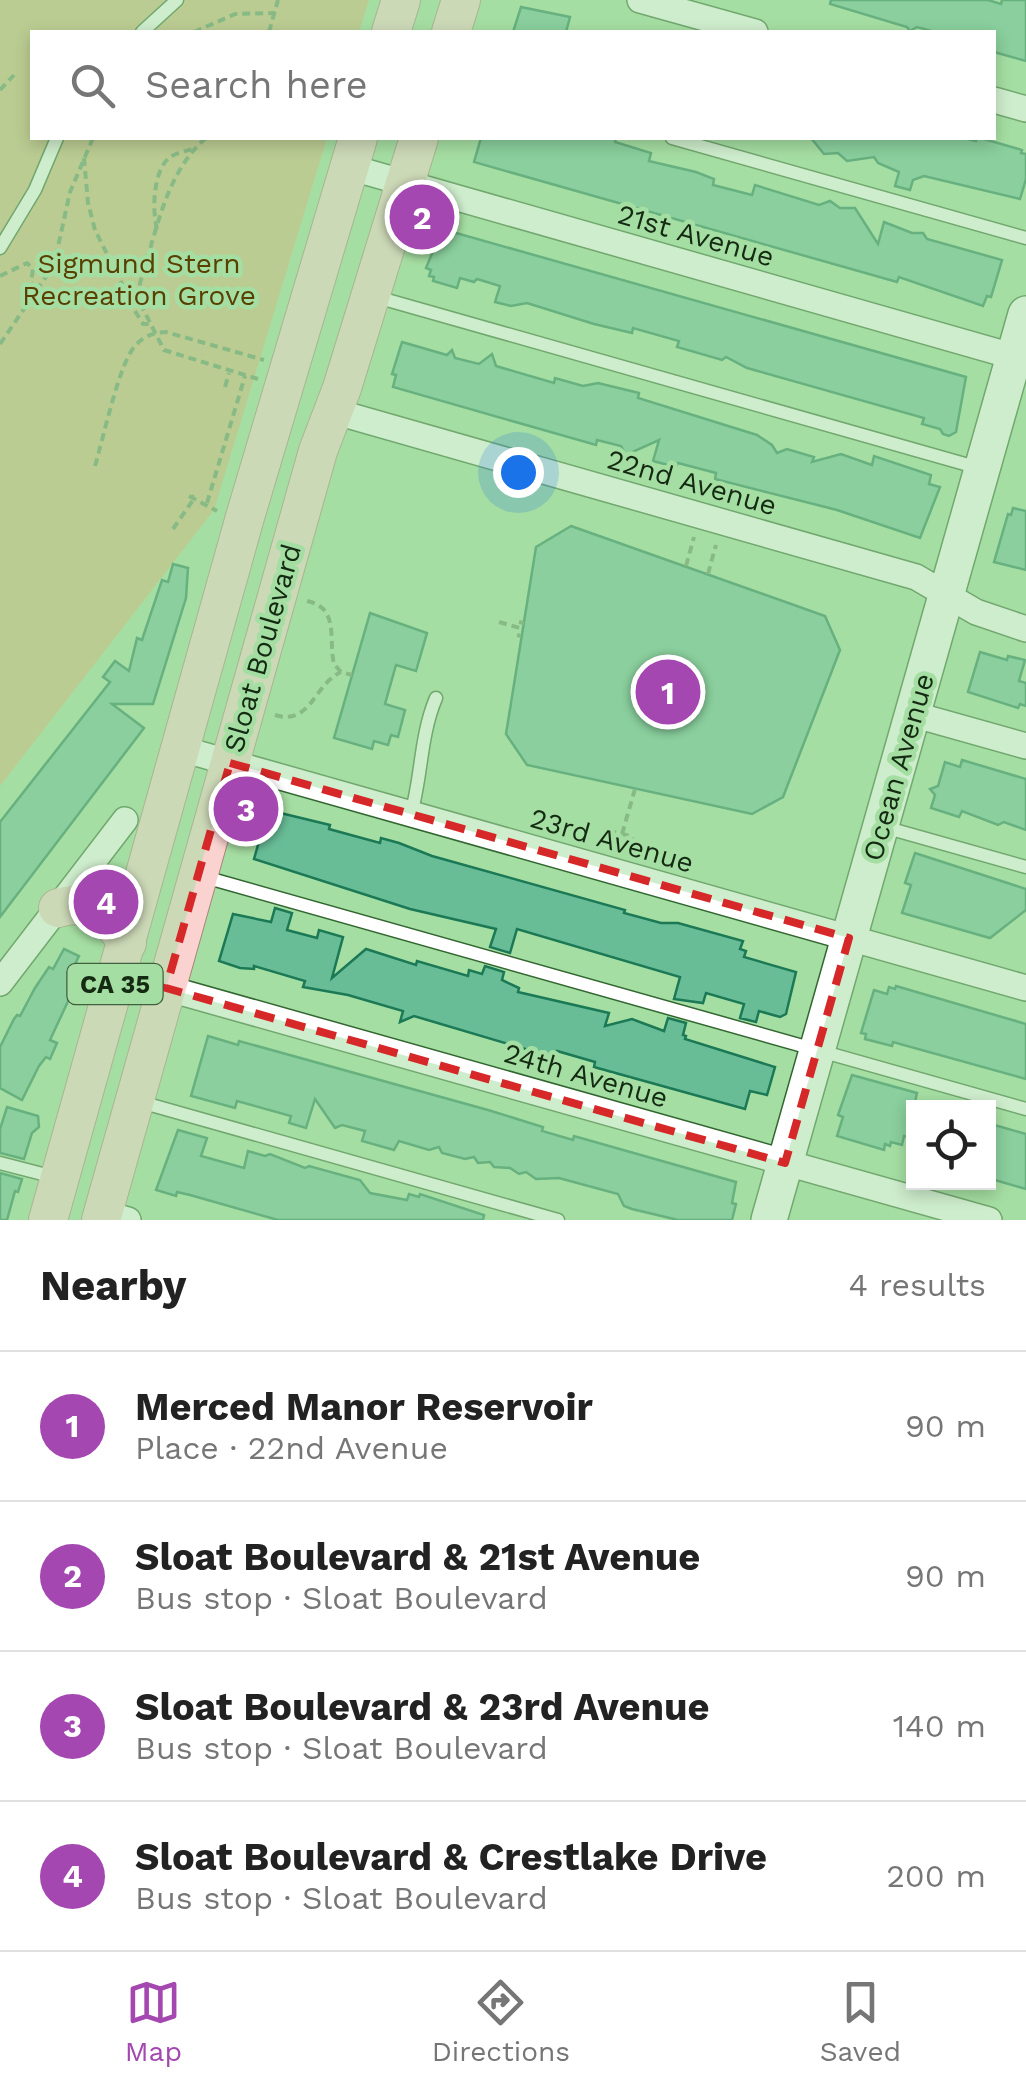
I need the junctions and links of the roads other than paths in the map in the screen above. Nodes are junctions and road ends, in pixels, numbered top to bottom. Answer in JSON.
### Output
{"nodes":[{"id":1,"x":177,"y":0,"type":"edge"},
{"id":2,"x":401,"y":0,"type":"edge"},
{"id":3,"x":461,"y":0,"type":"edge"},
{"id":4,"x":640,"y":0,"type":"edge"},
{"id":5,"x":144,"y":30,"type":"edge"},
{"id":6,"x":392,"y":30,"type":"edge"},
{"id":7,"x":453,"y":30,"type":"edge"},
{"id":8,"x":747,"y":30,"type":"edge"},
{"id":9,"x":996,"y":101,"type":"edge"},
{"id":10,"x":1026,"y":110,"type":"edge"},
{"id":11,"x":56,"y":140,"type":"edge"},
{"id":12,"x":418,"y":140,"type":"edge"},
{"id":13,"x":679,"y":140,"type":"edge"},
{"id":14,"x":354,"y":152,"type":"edge"},
{"id":15,"x":405,"y":184,"type":"junction"},
{"id":16,"x":1026,"y":238,"type":"edge"},
{"id":17,"x":0,"y":248,"type":"edge"},
{"id":18,"x":370,"y":295,"type":"junction"},
{"id":19,"x":1026,"y":314,"type":"edge"},
{"id":20,"x":1020,"y":358,"type":"edge"},
{"id":21,"x":334,"y":412,"type":"junction"},
{"id":22,"x":982,"y":469,"type":"junction"},
{"id":23,"x":947,"y":593,"type":"junction"},
{"id":24,"x":1026,"y":629,"type":"edge"},
{"id":25,"x":436,"y":698,"type":"dead end"},
{"id":26,"x":912,"y":714,"type":"junction"},
{"id":27,"x":1026,"y":746,"type":"edge"},
{"id":28,"x":182,"y":749,"type":"junction"},
{"id":29,"x":230,"y":763,"type":"junction"},
{"id":30,"x":411,"y":814,"type":"junction"},
{"id":31,"x":126,"y":820,"type":"dead end"},
{"id":32,"x":881,"y":826,"type":"junction"},
{"id":33,"x":1026,"y":867,"type":"edge"},
{"id":34,"x":198,"y":875,"type":"junction"},
{"id":35,"x":58,"y":908,"type":"junction"},
{"id":36,"x":849,"y":938,"type":"junction"},
{"id":37,"x":127,"y":943,"type":"junction"},
{"id":38,"x":0,"y":982,"type":"edge"},
{"id":39,"x":166,"y":988,"type":"junction"},
{"id":40,"x":1026,"y":988,"type":"edge"},
{"id":41,"x":817,"y":1050,"type":"junction"},
{"id":42,"x":134,"y":1100,"type":"junction"},
{"id":43,"x":1026,"y":1109,"type":"edge"},
{"id":44,"x":786,"y":1162,"type":"junction"},
{"id":45,"x":0,"y":1163,"type":"edge"},
{"id":46,"x":60,"y":1179,"type":"junction"},
{"id":47,"x":110,"y":1218,"type":"edge"},
{"id":48,"x":48,"y":1220,"type":"edge"},
{"id":49,"x":558,"y":1220,"type":"edge"},
{"id":50,"x":769,"y":1220,"type":"edge"},
{"id":51,"x":989,"y":1220,"type":"edge"}],
"edges":[{"from":1,"to":5,"type":"lane"},
{"from":2,"to":6,"type":"main road"},
{"from":3,"to":7,"type":"main road"},
{"from":4,"to":8,"type":"street"},
{"from":9,"to":10,"type":"street"},
{"from":11,"to":17,"type":"lane"},
{"from":12,"to":15,"type":"main road","name":"Sloat Boulevard","number":"CA 35"},
{"from":13,"to":16,"type":"lane"},
{"from":14,"to":15,"type":"street","name":"21st Avenue"},
{"from":14,"to":28,"type":"main road","name":"Sloat Boulevard","number":"CA 35"},
{"from":15,"to":18,"type":"main road","name":"Sloat Boulevard","number":"CA 35"},
{"from":15,"to":20,"type":"street","name":"21st Avenue"},
{"from":18,"to":21,"type":"main road","name":"Sloat Boulevard","number":"CA 35"},
{"from":18,"to":22,"type":"lane"},
{"from":19,"to":20,"type":"street","name":"Ocean Avenue"},
{"from":20,"to":22,"type":"street","name":"Ocean Avenue"},
{"from":21,"to":23,"type":"street","name":"22nd Avenue"},
{"from":21,"to":29,"type":"main road","name":"Sloat Boulevard","number":"CA 35"},
{"from":22,"to":23,"type":"street","name":"Ocean Avenue"},
{"from":23,"to":24,"type":"street","name":"22nd Avenue"},
{"from":23,"to":26,"type":"street","name":"Ocean Avenue"},
{"from":25,"to":30,"type":"lane"},
{"from":26,"to":27,"type":"street"},
{"from":26,"to":32,"type":"street","name":"Ocean Avenue"},
{"from":28,"to":29,"type":"street","name":"23rd Avenue"},
{"from":28,"to":37,"type":"main road","name":"Sloat Boulevard","number":"CA 35"},
{"from":29,"to":30,"type":"street","name":"23rd Avenue"},
{"from":29,"to":34,"type":"main road","name":"Sloat Boulevard","number":"CA 35"},
{"from":30,"to":36,"type":"street","name":"23rd Avenue"},
{"from":31,"to":35,"type":"street"},
{"from":32,"to":33,"type":"lane"},
{"from":32,"to":36,"type":"street","name":"Ocean Avenue"},
{"from":34,"to":39,"type":"main road","name":"Sloat Boulevard","number":"CA 35"},
{"from":34,"to":41,"type":"lane"},
{"from":35,"to":37,"type":"main road"},
{"from":35,"to":38,"type":"street"},
{"from":36,"to":40,"type":"street","name":"23rd Avenue"},
{"from":36,"to":41,"type":"street","name":"Ocean Avenue"},
{"from":37,"to":46,"type":"main road","name":"Sloat Boulevard","number":"CA 35"},
{"from":39,"to":42,"type":"main road","name":"Sloat Boulevard","number":"CA 35"},
{"from":39,"to":44,"type":"street","name":"24th Avenue"},
{"from":41,"to":43,"type":"lane"},
{"from":41,"to":44,"type":"street","name":"Ocean Avenue"},
{"from":42,"to":47,"type":"main road","name":"Sloat Boulevard","number":"CA 35"},
{"from":42,"to":49,"type":"lane"},
{"from":44,"to":50,"type":"street","name":"Ocean Avenue"},
{"from":44,"to":51,"type":"street","name":"24th Avenue"},
{"from":45,"to":46,"type":"lane"},
{"from":46,"to":48,"type":"main road","name":"Sloat Boulevard","number":"CA 35"}]}
